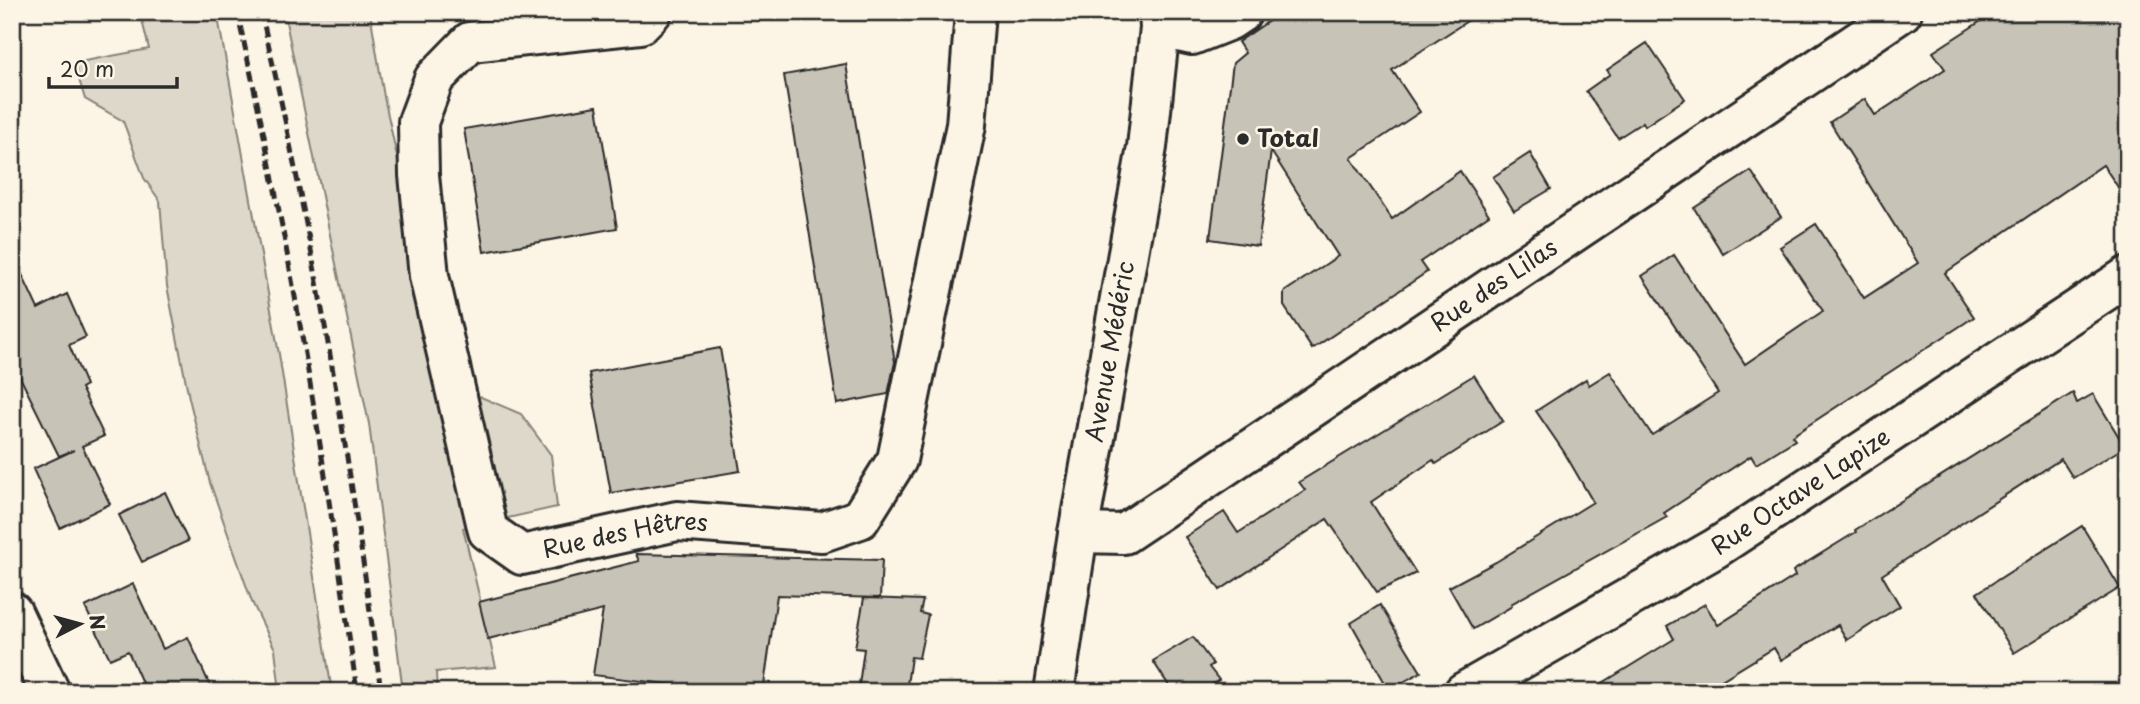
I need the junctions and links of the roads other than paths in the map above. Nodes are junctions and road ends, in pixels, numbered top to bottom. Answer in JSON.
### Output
{"nodes":[{"id":1,"x":652,"y":12,"type":"edge"},
{"id":2,"x":975,"y":12,"type":"edge"},
{"id":3,"x":1242,"y":12,"type":"edge"},
{"id":4,"x":1902,"y":12,"type":"edge"},
{"id":5,"x":1160,"y":20,"type":"edge"},
{"id":6,"x":2128,"y":276,"type":"edge"},
{"id":7,"x":1078,"y":533,"type":"junction"},
{"id":8,"x":12,"y":612,"type":"edge"},
{"id":9,"x":50,"y":692,"type":"edge"},
{"id":10,"x":1054,"y":692,"type":"edge"},
{"id":11,"x":1464,"y":692,"type":"edge"}],
"edges":[{"from":1,"to":2,"type":"street","name":"Rue des Hêtres"},
{"from":3,"to":5,"type":"street"},
{"from":4,"to":7,"type":"street","name":"Rue des Lilas"},
{"from":5,"to":7,"type":"street","name":"Avenue Médéric"},
{"from":6,"to":11,"type":"street","name":"Rue Octave Lapize"},
{"from":7,"to":10,"type":"street","name":"Avenue Médéric"},
{"from":8,"to":9,"type":"street"}]}
